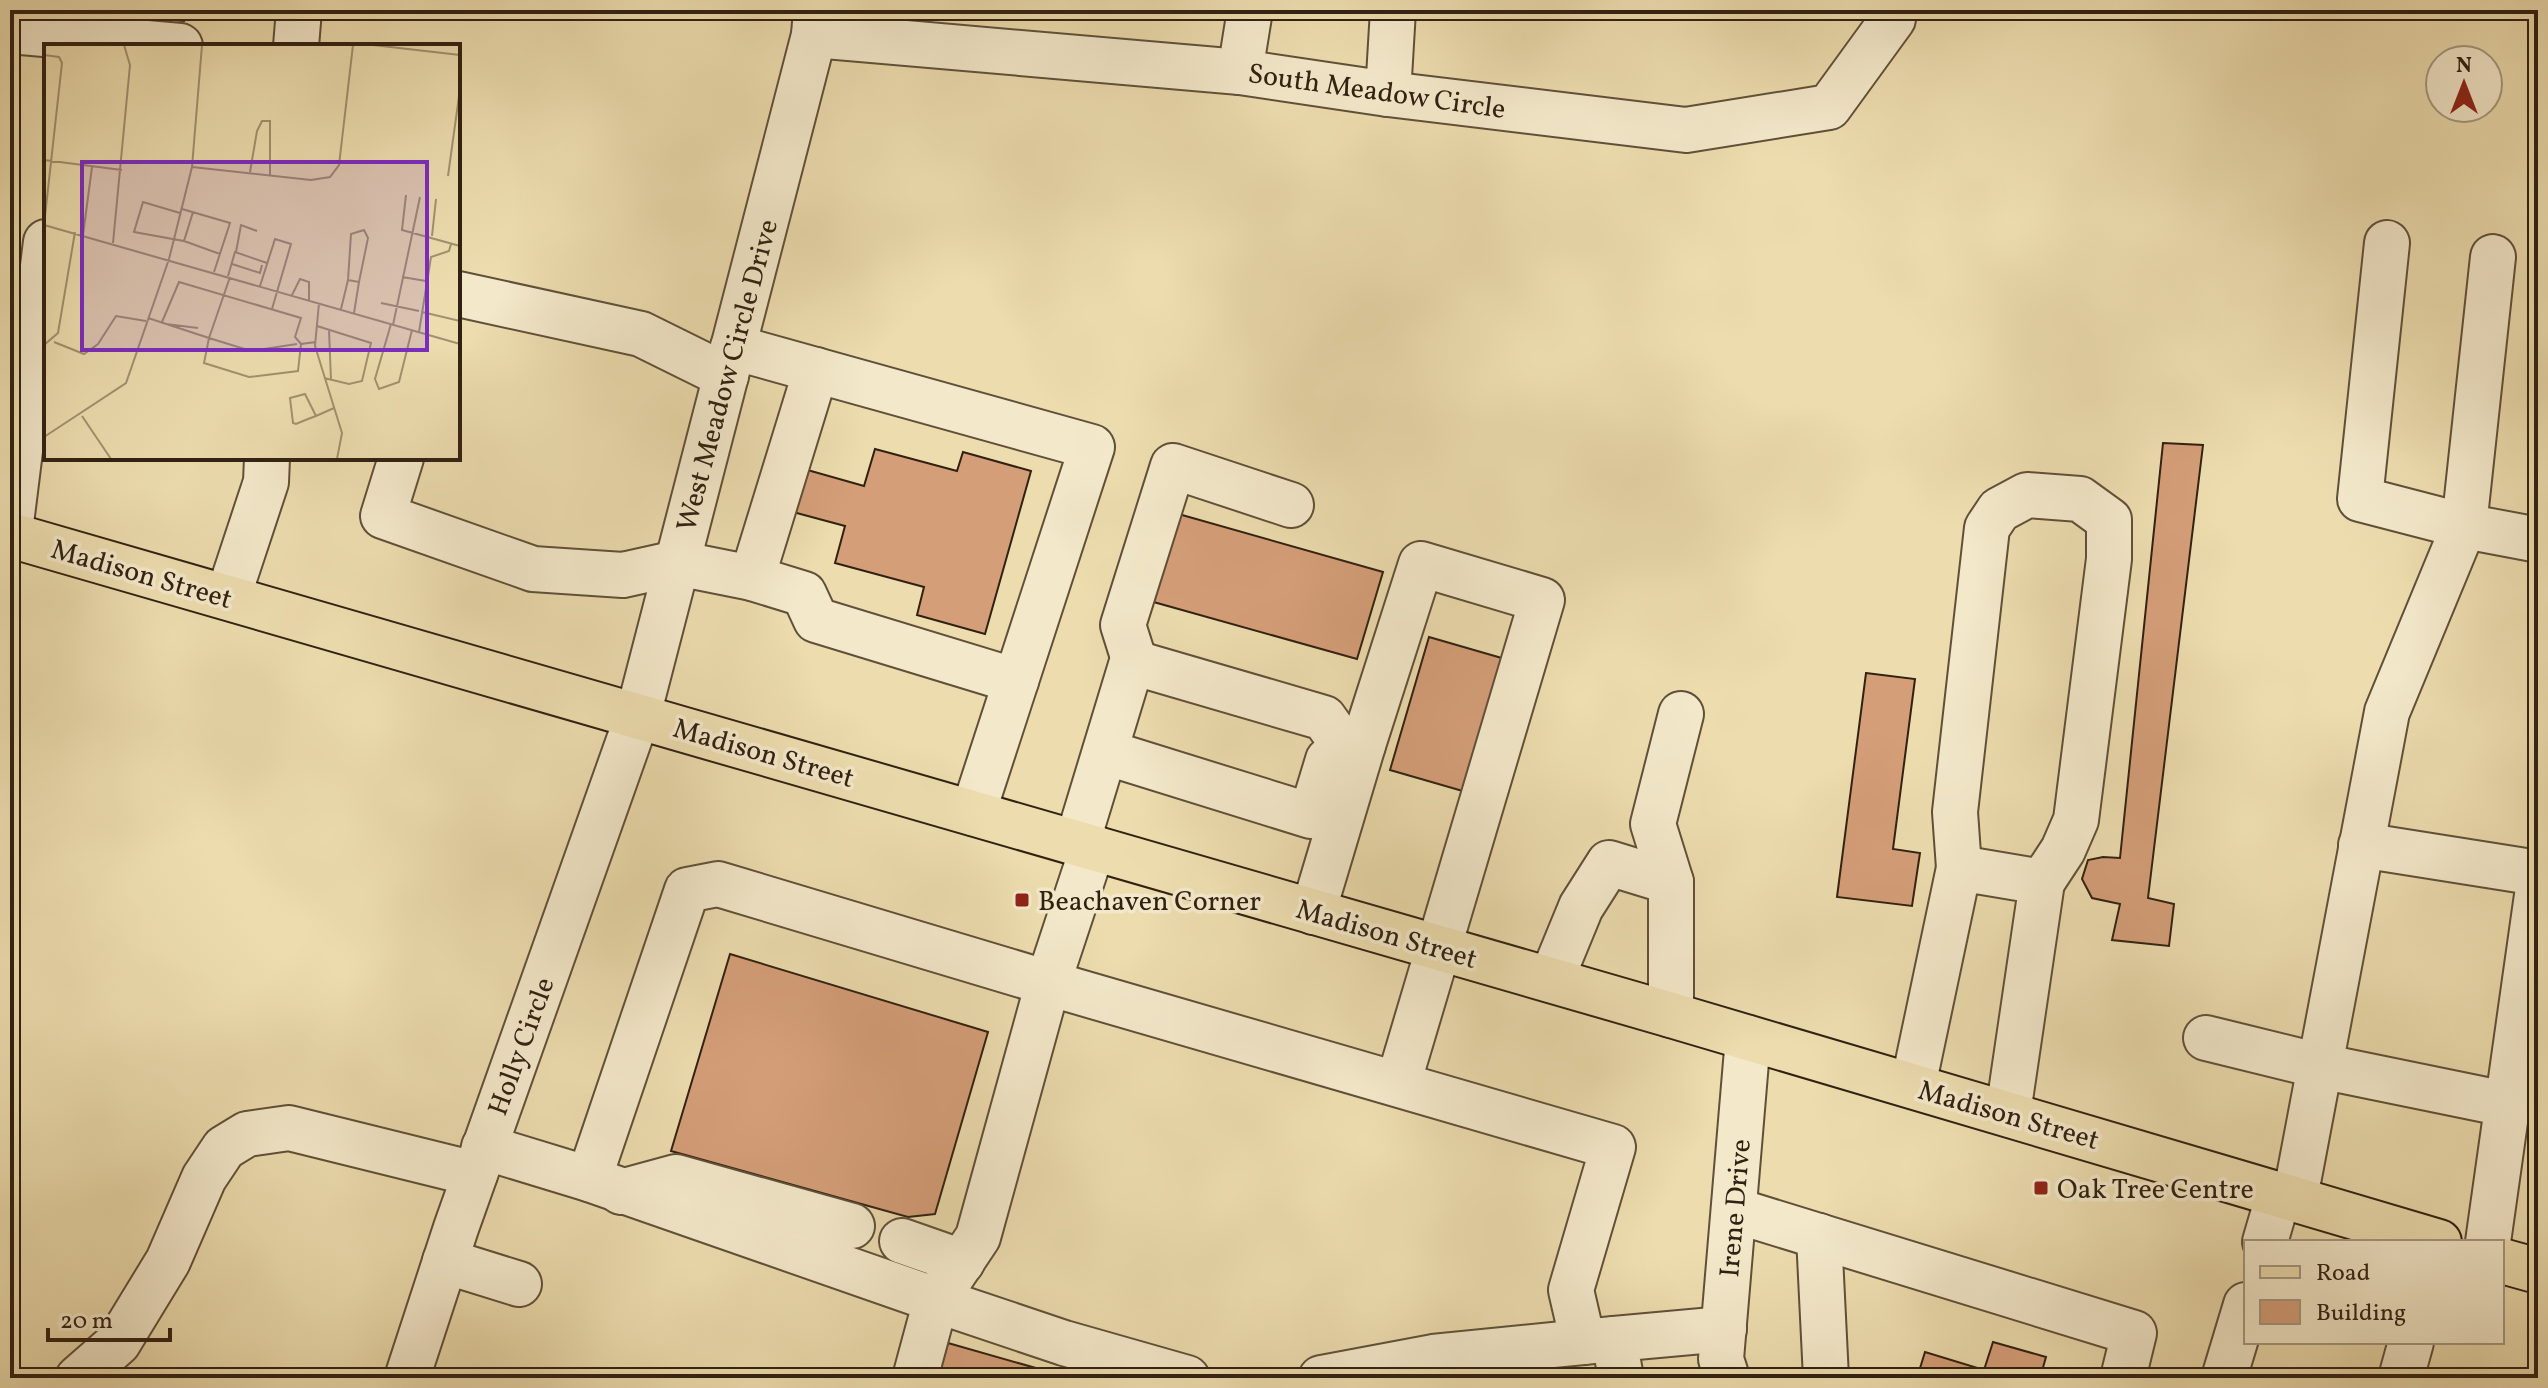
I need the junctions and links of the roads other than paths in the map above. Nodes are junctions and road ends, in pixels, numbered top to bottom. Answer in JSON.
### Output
{"nodes":[{"id":1,"x":299,"y":10,"type":"edge"},
{"id":2,"x":1250,"y":10,"type":"edge"},
{"id":3,"x":1393,"y":10,"type":"edge"},
{"id":4,"x":1893,"y":14,"type":"edge"},
{"id":5,"x":815,"y":22,"type":"edge"},
{"id":6,"x":10,"y":31,"type":"edge"},
{"id":7,"x":71,"y":41,"type":"edge"},
{"id":8,"x":136,"y":44,"type":"edge"},
{"id":9,"x":296,"y":44,"type":"edge"},
{"id":10,"x":1240,"y":72,"type":"junction"},
{"id":11,"x":1388,"y":94,"type":"junction"},
{"id":12,"x":2387,"y":243,"type":"dead end"},
{"id":13,"x":2493,"y":257,"type":"dead end"},
{"id":14,"x":44,"y":258,"type":"edge"},
{"id":15,"x":460,"y":294,"type":"edge"},
{"id":16,"x":730,"y":362,"type":"junction"},
{"id":17,"x":816,"y":370,"type":"junction"},
{"id":18,"x":267,"y":460,"type":"edge"},
{"id":19,"x":400,"y":460,"type":"edge"},
{"id":20,"x":1291,"y":505,"type":"dead end"},
{"id":21,"x":2464,"y":526,"type":"junction"},
{"id":22,"x":10,"y":533,"type":"edge"},
{"id":23,"x":2538,"y":540,"type":"edge"},
{"id":24,"x":677,"y":563,"type":"junction"},
{"id":25,"x":752,"y":578,"type":"junction"},
{"id":26,"x":228,"y":597,"type":"junction"},
{"id":27,"x":1135,"y":663,"type":"junction"},
{"id":28,"x":1016,"y":681,"type":"junction"},
{"id":29,"x":1681,"y":714,"type":"dead end"},
{"id":30,"x":638,"y":715,"type":"junction"},
{"id":31,"x":1349,"y":740,"type":"junction"},
{"id":32,"x":1105,"y":752,"type":"junction"},
{"id":33,"x":973,"y":813,"type":"junction"},
{"id":34,"x":1085,"y":845,"type":"junction"},
{"id":35,"x":2361,"y":845,"type":"junction"},
{"id":36,"x":1959,"y":868,"type":"junction"},
{"id":37,"x":2538,"y":873,"type":"edge"},
{"id":38,"x":1671,"y":882,"type":"junction"},
{"id":39,"x":2042,"y":882,"type":"junction"},
{"id":40,"x":2538,"y":888,"type":"edge"},
{"id":41,"x":1313,"y":912,"type":"junction"},
{"id":42,"x":1440,"y":948,"type":"junction"},
{"id":43,"x":1551,"y":980,"type":"junction"},
{"id":44,"x":1048,"y":983,"type":"junction"},
{"id":45,"x":1671,"y":1015,"type":"junction"},
{"id":46,"x":1748,"y":1038,"type":"junction"},
{"id":47,"x":2206,"y":1038,"type":"dead end"},
{"id":48,"x":2320,"y":1066,"type":"junction"},
{"id":49,"x":1398,"y":1084,"type":"junction"},
{"id":50,"x":1913,"y":1086,"type":"junction"},
{"id":51,"x":2510,"y":1106,"type":"edge"},
{"id":52,"x":2008,"y":1113,"type":"junction"},
{"id":53,"x":480,"y":1160,"type":"junction"},
{"id":54,"x":605,"y":1186,"type":"junction"},
{"id":55,"x":2287,"y":1196,"type":"junction"},
{"id":56,"x":1734,"y":1210,"type":"junction"},
{"id":57,"x":852,"y":1226,"type":"dead end"},
{"id":58,"x":1819,"y":1236,"type":"junction"},
{"id":59,"x":2266,"y":1240,"type":"edge"},
{"id":60,"x":2431,"y":1240,"type":"edge"},
{"id":61,"x":2488,"y":1240,"type":"edge"},
{"id":62,"x":902,"y":1241,"type":"dead end"},
{"id":63,"x":445,"y":1261,"type":"junction"},
{"id":64,"x":962,"y":1262,"type":"junction"},
{"id":65,"x":2504,"y":1262,"type":"edge"},
{"id":66,"x":2538,"y":1271,"type":"edge"},
{"id":67,"x":519,"y":1284,"type":"dead end"},
{"id":68,"x":936,"y":1300,"type":"junction"},
{"id":69,"x":2244,"y":1312,"type":"edge"},
{"id":70,"x":1724,"y":1329,"type":"junction"},
{"id":71,"x":2410,"y":1344,"type":"edge"},
{"id":72,"x":1606,"y":1353,"type":"edge"},
{"id":73,"x":78,"y":1378,"type":"edge"},
{"id":74,"x":407,"y":1378,"type":"edge"},
{"id":75,"x":915,"y":1378,"type":"edge"},
{"id":76,"x":1187,"y":1378,"type":"edge"},
{"id":77,"x":1321,"y":1378,"type":"edge"},
{"id":78,"x":1727,"y":1378,"type":"edge"},
{"id":79,"x":1826,"y":1378,"type":"edge"},
{"id":80,"x":2123,"y":1378,"type":"edge"},
{"id":81,"x":2224,"y":1378,"type":"edge"},
{"id":82,"x":2401,"y":1378,"type":"edge"}],
"edges":[{"from":1,"to":9,"type":"street"},
{"from":2,"to":10,"type":"street"},
{"from":3,"to":11,"type":"street"},
{"from":4,"to":11,"type":"street","name":"South Meadow Circle"},
{"from":5,"to":10,"type":"street","name":"South Meadow Circle"},
{"from":5,"to":16,"type":"street","name":"West Meadow Circle Drive"},
{"from":6,"to":7,"type":"street"},
{"from":7,"to":8,"type":"street"},
{"from":10,"to":11,"type":"street","name":"South Meadow Circle"},
{"from":12,"to":21,"type":"street"},
{"from":13,"to":21,"type":"street"},
{"from":14,"to":22,"type":"street"},
{"from":15,"to":16,"type":"street"},
{"from":16,"to":17,"type":"street"},
{"from":16,"to":24,"type":"street","name":"West Meadow Circle Drive"},
{"from":17,"to":25,"type":"street"},
{"from":17,"to":28,"type":"street"},
{"from":18,"to":26,"type":"street"},
{"from":19,"to":24,"type":"street"},
{"from":20,"to":27,"type":"street"},
{"from":21,"to":23,"type":"street"},
{"from":21,"to":35,"type":"street"},
{"from":22,"to":26,"type":"main road","name":"Madison Street"},
{"from":24,"to":25,"type":"street"},
{"from":24,"to":30,"type":"street","name":"West Meadow Circle Drive"},
{"from":25,"to":28,"type":"street"},
{"from":26,"to":30,"type":"main road","name":"Madison Street"},
{"from":27,"to":31,"type":"street"},
{"from":27,"to":32,"type":"street"},
{"from":28,"to":33,"type":"street"},
{"from":29,"to":38,"type":"street"},
{"from":30,"to":33,"type":"main road","name":"Madison Street"},
{"from":30,"to":53,"type":"street","name":"Holly Circle"},
{"from":31,"to":32,"type":"street"},
{"from":31,"to":41,"type":"street"},
{"from":31,"to":42,"type":"street"},
{"from":32,"to":34,"type":"street"},
{"from":33,"to":34,"type":"main road","name":"Madison Street"},
{"from":34,"to":41,"type":"main road","name":"Madison Street"},
{"from":34,"to":44,"type":"street"},
{"from":35,"to":37,"type":"street"},
{"from":35,"to":48,"type":"street"},
{"from":36,"to":39,"type":"street"},
{"from":36,"to":39,"type":"street"},
{"from":36,"to":50,"type":"street"},
{"from":38,"to":43,"type":"street"},
{"from":38,"to":45,"type":"street"},
{"from":39,"to":52,"type":"street"},
{"from":40,"to":51,"type":"street"},
{"from":41,"to":42,"type":"main road","name":"Madison Street"},
{"from":42,"to":43,"type":"main road","name":"Madison Street"},
{"from":42,"to":49,"type":"street"},
{"from":43,"to":45,"type":"main road","name":"Madison Street"},
{"from":44,"to":49,"type":"street"},
{"from":44,"to":54,"type":"street"},
{"from":44,"to":64,"type":"street"},
{"from":45,"to":46,"type":"main road","name":"Madison Street"},
{"from":46,"to":50,"type":"main road","name":"Madison Street"},
{"from":46,"to":56,"type":"street","name":"Irene Drive"},
{"from":47,"to":48,"type":"street"},
{"from":48,"to":51,"type":"street"},
{"from":48,"to":55,"type":"street"},
{"from":49,"to":72,"type":"street"},
{"from":50,"to":52,"type":"main road","name":"Madison Street"},
{"from":51,"to":61,"type":"street"},
{"from":52,"to":55,"type":"main road","name":"Madison Street"},
{"from":53,"to":54,"type":"street"},
{"from":53,"to":63,"type":"street","name":"Holly Circle"},
{"from":53,"to":73,"type":"street"},
{"from":54,"to":57,"type":"street"},
{"from":54,"to":68,"type":"street"},
{"from":55,"to":59,"type":"street"},
{"from":55,"to":60,"type":"main road","name":"Madison Street"},
{"from":56,"to":58,"type":"street"},
{"from":56,"to":70,"type":"street","name":"Irene Drive"},
{"from":58,"to":79,"type":"street"},
{"from":58,"to":80,"type":"street"},
{"from":62,"to":64,"type":"street"},
{"from":63,"to":67,"type":"street"},
{"from":63,"to":74,"type":"street","name":"Holly Circle"},
{"from":64,"to":68,"type":"street"},
{"from":65,"to":66,"type":"main road"},
{"from":68,"to":75,"type":"street"},
{"from":68,"to":76,"type":"street"},
{"from":69,"to":81,"type":"street"},
{"from":70,"to":72,"type":"street"},
{"from":70,"to":78,"type":"street","name":"Irene Drive"},
{"from":71,"to":82,"type":"street"},
{"from":72,"to":77,"type":"street"}]}
